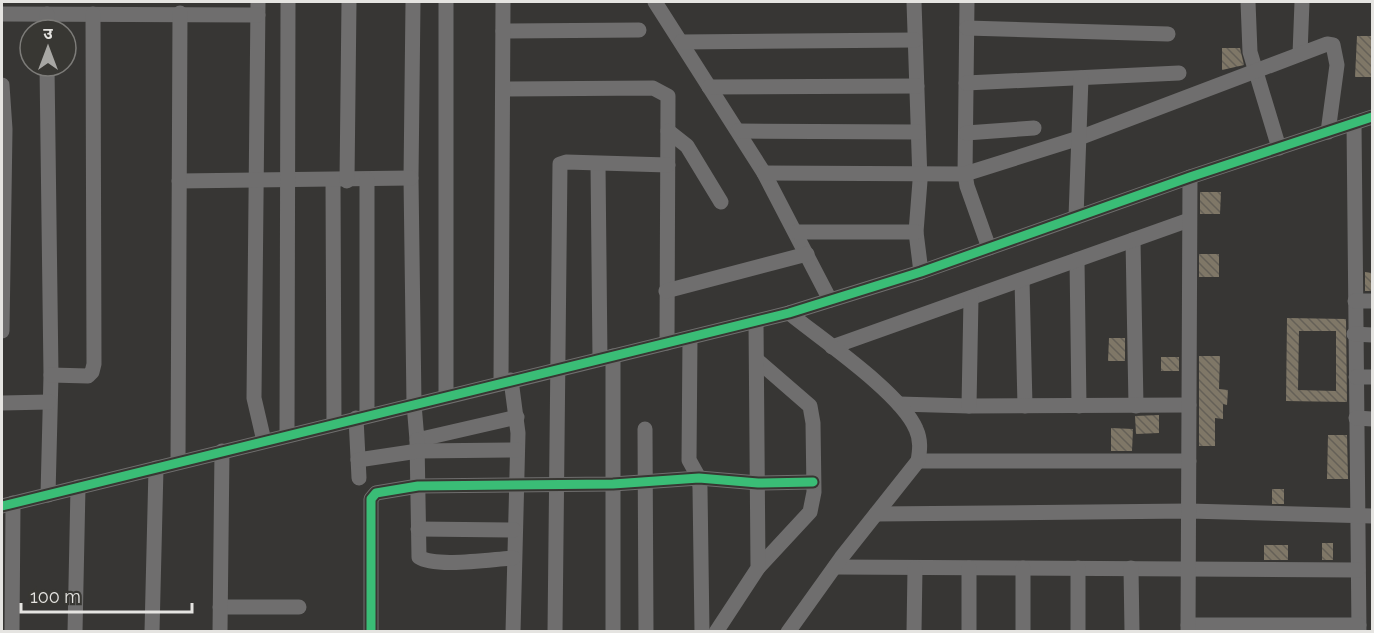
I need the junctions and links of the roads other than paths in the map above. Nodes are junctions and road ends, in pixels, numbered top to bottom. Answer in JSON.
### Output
{"nodes":[{"id":1,"x":288,"y":2,"type":"edge"},
{"id":2,"x":349,"y":2,"type":"edge"},
{"id":3,"x":413,"y":2,"type":"edge"},
{"id":4,"x":446,"y":2,"type":"edge"},
{"id":5,"x":503,"y":2,"type":"edge"},
{"id":6,"x":655,"y":2,"type":"edge"},
{"id":7,"x":914,"y":2,"type":"edge"},
{"id":8,"x":968,"y":2,"type":"edge"},
{"id":9,"x":1248,"y":2,"type":"edge"},
{"id":10,"x":1302,"y":2,"type":"edge"},
{"id":11,"x":258,"y":8,"type":"edge"},
{"id":12,"x":180,"y":13,"type":"junction"},
{"id":13,"x":2,"y":14,"type":"edge"},
{"id":14,"x":47,"y":14,"type":"junction"},
{"id":15,"x":93,"y":14,"type":"junction"},
{"id":16,"x":47,"y":18,"type":"edge"},
{"id":17,"x":967,"y":28,"type":"junction"},
{"id":18,"x":639,"y":30,"type":"dead end"},
{"id":19,"x":503,"y":31,"type":"junction"},
{"id":20,"x":1168,"y":34,"type":"dead end"},
{"id":21,"x":915,"y":40,"type":"junction"},
{"id":22,"x":681,"y":42,"type":"junction"},
{"id":23,"x":1300,"y":54,"type":"junction"},
{"id":24,"x":1255,"y":72,"type":"junction"},
{"id":25,"x":1179,"y":73,"type":"dead end"},
{"id":26,"x":47,"y":78,"type":"edge"},
{"id":27,"x":1082,"y":78,"type":"junction"},
{"id":28,"x":966,"y":83,"type":"junction"},
{"id":29,"x":2,"y":85,"type":"edge"},
{"id":30,"x":917,"y":86,"type":"junction"},
{"id":31,"x":709,"y":87,"type":"junction"},
{"id":32,"x":503,"y":89,"type":"junction"},
{"id":33,"x":1372,"y":117,"type":"edge"},
{"id":34,"x":1354,"y":123,"type":"junction"},
{"id":35,"x":1034,"y":128,"type":"dead end"},
{"id":36,"x":668,"y":131,"type":"junction"},
{"id":37,"x":738,"y":131,"type":"junction"},
{"id":38,"x":918,"y":132,"type":"junction"},
{"id":39,"x":1328,"y":132,"type":"junction"},
{"id":40,"x":966,"y":133,"type":"junction"},
{"id":41,"x":1079,"y":138,"type":"junction"},
{"id":42,"x":1279,"y":148,"type":"junction"},
{"id":43,"x":598,"y":164,"type":"junction"},
{"id":44,"x":668,"y":165,"type":"junction"},
{"id":45,"x":764,"y":173,"type":"junction"},
{"id":46,"x":919,"y":174,"type":"junction"},
{"id":47,"x":965,"y":174,"type":"junction"},
{"id":48,"x":1190,"y":177,"type":"junction"},
{"id":49,"x":411,"y":178,"type":"junction"},
{"id":50,"x":256,"y":180,"type":"junction"},
{"id":51,"x":286,"y":180,"type":"junction"},
{"id":52,"x":368,"y":180,"type":"junction"},
{"id":53,"x":179,"y":181,"type":"junction"},
{"id":54,"x":340,"y":181,"type":"junction"},
{"id":55,"x":721,"y":202,"type":"dead end"},
{"id":56,"x":1076,"y":217,"type":"junction"},
{"id":57,"x":1189,"y":220,"type":"junction"},
{"id":58,"x":797,"y":232,"type":"junction"},
{"id":59,"x":916,"y":232,"type":"junction"},
{"id":60,"x":1133,"y":240,"type":"junction"},
{"id":61,"x":989,"y":248,"type":"junction"},
{"id":62,"x":807,"y":254,"type":"junction"},
{"id":63,"x":1077,"y":260,"type":"junction"},
{"id":64,"x":921,"y":272,"type":"junction"},
{"id":65,"x":1022,"y":280,"type":"junction"},
{"id":66,"x":666,"y":291,"type":"junction"},
{"id":67,"x":971,"y":298,"type":"junction"},
{"id":68,"x":830,"y":300,"type":"junction"},
{"id":69,"x":1355,"y":301,"type":"junction"},
{"id":70,"x":1372,"y":301,"type":"edge"},
{"id":71,"x":789,"y":313,"type":"junction"},
{"id":72,"x":756,"y":322,"type":"junction"},
{"id":73,"x":2,"y":331,"type":"edge"},
{"id":74,"x":1354,"y":334,"type":"junction"},
{"id":75,"x":1372,"y":335,"type":"edge"},
{"id":76,"x":690,"y":338,"type":"junction"},
{"id":77,"x":667,"y":343,"type":"junction"},
{"id":78,"x":832,"y":347,"type":"junction"},
{"id":79,"x":606,"y":358,"type":"junction"},
{"id":80,"x":757,"y":360,"type":"junction"},
{"id":81,"x":557,"y":369,"type":"junction"},
{"id":82,"x":51,"y":375,"type":"junction"},
{"id":83,"x":1356,"y":377,"type":"junction"},
{"id":84,"x":1372,"y":377,"type":"edge"},
{"id":85,"x":506,"y":381,"type":"junction"},
{"id":86,"x":446,"y":396,"type":"junction"},
{"id":87,"x":49,"y":402,"type":"junction"},
{"id":88,"x":2,"y":403,"type":"edge"},
{"id":89,"x":414,"y":404,"type":"junction"},
{"id":90,"x":899,"y":404,"type":"junction"},
{"id":91,"x":1189,"y":405,"type":"junction"},
{"id":92,"x":969,"y":406,"type":"junction"},
{"id":93,"x":1025,"y":406,"type":"junction"},
{"id":94,"x":1079,"y":406,"type":"junction"},
{"id":95,"x":1136,"y":406,"type":"junction"},
{"id":96,"x":361,"y":417,"type":"junction"},
{"id":97,"x":517,"y":417,"type":"junction"},
{"id":98,"x":1356,"y":418,"type":"junction"},
{"id":99,"x":1372,"y":419,"type":"edge"},
{"id":100,"x":334,"y":424,"type":"junction"},
{"id":101,"x":645,"y":429,"type":"dead end"},
{"id":102,"x":287,"y":435,"type":"junction"},
{"id":103,"x":264,"y":441,"type":"junction"},
{"id":104,"x":418,"y":446,"type":"junction"},
{"id":105,"x":517,"y":450,"type":"junction"},
{"id":106,"x":222,"y":451,"type":"junction"},
{"id":107,"x":358,"y":460,"type":"junction"},
{"id":108,"x":178,"y":461,"type":"junction"},
{"id":109,"x":918,"y":461,"type":"junction"},
{"id":110,"x":1189,"y":461,"type":"junction"},
{"id":111,"x":156,"y":468,"type":"junction"},
{"id":112,"x":359,"y":478,"type":"dead end"},
{"id":113,"x":699,"y":478,"type":"junction"},
{"id":114,"x":645,"y":480,"type":"junction"},
{"id":115,"x":813,"y":482,"type":"junction"},
{"id":116,"x":758,"y":483,"type":"junction"},
{"id":117,"x":516,"y":484,"type":"junction"},
{"id":118,"x":556,"y":484,"type":"junction"},
{"id":119,"x":613,"y":484,"type":"junction"},
{"id":120,"x":418,"y":486,"type":"junction"},
{"id":121,"x":78,"y":487,"type":"junction"},
{"id":122,"x":48,"y":495,"type":"junction"},
{"id":123,"x":7,"y":505,"type":"edge"},
{"id":124,"x":1189,"y":511,"type":"junction"},
{"id":125,"x":876,"y":514,"type":"junction"},
{"id":126,"x":1365,"y":516,"type":"edge"},
{"id":127,"x":418,"y":529,"type":"junction"},
{"id":128,"x":514,"y":530,"type":"junction"},
{"id":129,"x":1365,"y":544,"type":"edge"},
{"id":130,"x":513,"y":558,"type":"junction"},
{"id":131,"x":835,"y":567,"type":"junction"},
{"id":132,"x":758,"y":568,"type":"junction"},
{"id":133,"x":915,"y":568,"type":"junction"},
{"id":134,"x":969,"y":568,"type":"junction"},
{"id":135,"x":1023,"y":568,"type":"junction"},
{"id":136,"x":1078,"y":568,"type":"junction"},
{"id":137,"x":1131,"y":568,"type":"junction"},
{"id":138,"x":1188,"y":568,"type":"junction"},
{"id":139,"x":1363,"y":575,"type":"edge"},
{"id":140,"x":220,"y":607,"type":"junction"},
{"id":141,"x":299,"y":607,"type":"dead end"},
{"id":142,"x":7,"y":612,"type":"edge"},
{"id":143,"x":1188,"y":628,"type":"edge"},
{"id":144,"x":1362,"y":629,"type":"edge"},
{"id":145,"x":12,"y":632,"type":"edge"},
{"id":146,"x":75,"y":632,"type":"edge"},
{"id":147,"x":152,"y":632,"type":"edge"},
{"id":148,"x":220,"y":632,"type":"edge"},
{"id":149,"x":371,"y":632,"type":"edge"},
{"id":150,"x":513,"y":632,"type":"edge"},
{"id":151,"x":555,"y":632,"type":"edge"},
{"id":152,"x":613,"y":632,"type":"edge"},
{"id":153,"x":646,"y":632,"type":"edge"},
{"id":154,"x":702,"y":632,"type":"edge"},
{"id":155,"x":716,"y":632,"type":"edge"},
{"id":156,"x":788,"y":632,"type":"edge"},
{"id":157,"x":914,"y":632,"type":"edge"},
{"id":158,"x":969,"y":632,"type":"edge"},
{"id":159,"x":1023,"y":632,"type":"edge"},
{"id":160,"x":1078,"y":632,"type":"edge"},
{"id":161,"x":1132,"y":632,"type":"edge"}],
"edges":[{"from":1,"to":51,"type":"street"},
{"from":2,"to":54,"type":"street"},
{"from":3,"to":49,"type":"street"},
{"from":4,"to":86,"type":"street"},
{"from":5,"to":19,"type":"street"},
{"from":6,"to":22,"type":"street"},
{"from":7,"to":21,"type":"street"},
{"from":8,"to":17,"type":"street"},
{"from":9,"to":24,"type":"street"},
{"from":10,"to":23,"type":"street"},
{"from":11,"to":12,"type":"street"},
{"from":11,"to":50,"type":"street"},
{"from":12,"to":15,"type":"street"},
{"from":12,"to":53,"type":"street"},
{"from":13,"to":14,"type":"street"},
{"from":14,"to":15,"type":"street"},
{"from":14,"to":16,"type":"street"},
{"from":15,"to":82,"type":"street"},
{"from":17,"to":20,"type":"street"},
{"from":17,"to":28,"type":"street"},
{"from":18,"to":19,"type":"street"},
{"from":19,"to":32,"type":"street"},
{"from":21,"to":22,"type":"street"},
{"from":21,"to":30,"type":"street"},
{"from":22,"to":31,"type":"street"},
{"from":23,"to":24,"type":"street"},
{"from":23,"to":39,"type":"street"},
{"from":24,"to":41,"type":"street"},
{"from":24,"to":42,"type":"street"},
{"from":25,"to":27,"type":"street"},
{"from":26,"to":82,"type":"street"},
{"from":27,"to":28,"type":"street"},
{"from":27,"to":41,"type":"street"},
{"from":28,"to":40,"type":"street"},
{"from":29,"to":73,"type":"street"},
{"from":30,"to":31,"type":"street"},
{"from":30,"to":38,"type":"street"},
{"from":31,"to":37,"type":"street"},
{"from":32,"to":36,"type":"street"},
{"from":32,"to":85,"type":"street"},
{"from":33,"to":34,"type":"street"},
{"from":34,"to":39,"type":"street"},
{"from":34,"to":69,"type":"street"},
{"from":35,"to":40,"type":"street"},
{"from":36,"to":44,"type":"street"},
{"from":36,"to":55,"type":"street"},
{"from":37,"to":38,"type":"street"},
{"from":37,"to":45,"type":"street"},
{"from":38,"to":46,"type":"street"},
{"from":39,"to":42,"type":"street"},
{"from":40,"to":47,"type":"street"},
{"from":41,"to":47,"type":"street"},
{"from":41,"to":56,"type":"street"},
{"from":42,"to":48,"type":"street"},
{"from":43,"to":44,"type":"street"},
{"from":43,"to":79,"type":"street"},
{"from":43,"to":81,"type":"street"},
{"from":44,"to":66,"type":"street"},
{"from":45,"to":46,"type":"street"},
{"from":45,"to":58,"type":"street"},
{"from":46,"to":47,"type":"street"},
{"from":46,"to":59,"type":"street"},
{"from":47,"to":61,"type":"street"},
{"from":48,"to":56,"type":"street"},
{"from":48,"to":57,"type":"street"},
{"from":49,"to":52,"type":"street"},
{"from":49,"to":89,"type":"street"},
{"from":50,"to":51,"type":"street"},
{"from":50,"to":53,"type":"street"},
{"from":50,"to":103,"type":"street"},
{"from":51,"to":54,"type":"street"},
{"from":51,"to":102,"type":"street"},
{"from":52,"to":54,"type":"street"},
{"from":52,"to":96,"type":"street"},
{"from":53,"to":108,"type":"street"},
{"from":54,"to":100,"type":"street"},
{"from":56,"to":61,"type":"street"},
{"from":57,"to":60,"type":"street"},
{"from":57,"to":91,"type":"street"},
{"from":58,"to":59,"type":"street"},
{"from":58,"to":62,"type":"street"},
{"from":59,"to":64,"type":"street"},
{"from":60,"to":63,"type":"street"},
{"from":60,"to":95,"type":"street"},
{"from":61,"to":64,"type":"street"},
{"from":62,"to":66,"type":"street"},
{"from":62,"to":68,"type":"street"},
{"from":63,"to":65,"type":"street"},
{"from":63,"to":94,"type":"street"},
{"from":64,"to":68,"type":"street"},
{"from":65,"to":67,"type":"street"},
{"from":65,"to":93,"type":"street"},
{"from":66,"to":77,"type":"street"},
{"from":67,"to":78,"type":"street"},
{"from":67,"to":92,"type":"street"},
{"from":68,"to":71,"type":"street"},
{"from":69,"to":70,"type":"street"},
{"from":69,"to":74,"type":"street"},
{"from":71,"to":72,"type":"street"},
{"from":71,"to":78,"type":"street"},
{"from":72,"to":76,"type":"street"},
{"from":72,"to":80,"type":"street"},
{"from":74,"to":75,"type":"street"},
{"from":74,"to":83,"type":"street"},
{"from":76,"to":77,"type":"street"},
{"from":76,"to":113,"type":"street"},
{"from":77,"to":79,"type":"street"},
{"from":78,"to":90,"type":"street"},
{"from":79,"to":81,"type":"street"},
{"from":79,"to":119,"type":"street"},
{"from":80,"to":115,"type":"street"},
{"from":80,"to":116,"type":"street"},
{"from":81,"to":85,"type":"street"},
{"from":81,"to":118,"type":"street"},
{"from":82,"to":87,"type":"street"},
{"from":83,"to":84,"type":"street"},
{"from":83,"to":98,"type":"street"},
{"from":85,"to":86,"type":"street"},
{"from":85,"to":97,"type":"street"},
{"from":86,"to":89,"type":"street"},
{"from":87,"to":88,"type":"street"},
{"from":87,"to":122,"type":"street"},
{"from":89,"to":96,"type":"street"},
{"from":89,"to":104,"type":"street"},
{"from":90,"to":92,"type":"street"},
{"from":90,"to":109,"type":"street"},
{"from":91,"to":95,"type":"street"},
{"from":91,"to":110,"type":"street"},
{"from":92,"to":93,"type":"street"},
{"from":93,"to":94,"type":"street"},
{"from":94,"to":95,"type":"street"},
{"from":96,"to":100,"type":"street"},
{"from":96,"to":107,"type":"street"},
{"from":97,"to":104,"type":"street"},
{"from":97,"to":105,"type":"street"},
{"from":98,"to":99,"type":"street"},
{"from":98,"to":126,"type":"street"},
{"from":100,"to":102,"type":"street"},
{"from":101,"to":114,"type":"street"},
{"from":102,"to":103,"type":"street"},
{"from":103,"to":106,"type":"street"},
{"from":104,"to":105,"type":"street"},
{"from":104,"to":107,"type":"street"},
{"from":104,"to":120,"type":"street"},
{"from":105,"to":117,"type":"street"},
{"from":106,"to":108,"type":"street"},
{"from":106,"to":140,"type":"street"},
{"from":107,"to":112,"type":"street"},
{"from":108,"to":111,"type":"street"},
{"from":109,"to":110,"type":"street"},
{"from":109,"to":125,"type":"street"},
{"from":110,"to":124,"type":"street"},
{"from":111,"to":121,"type":"street"},
{"from":111,"to":147,"type":"street"},
{"from":113,"to":114,"type":"street"},
{"from":113,"to":116,"type":"street"},
{"from":113,"to":154,"type":"street"},
{"from":114,"to":119,"type":"street"},
{"from":114,"to":153,"type":"street"},
{"from":115,"to":116,"type":"street"},
{"from":115,"to":132,"type":"street"},
{"from":116,"to":132,"type":"street"},
{"from":117,"to":118,"type":"street"},
{"from":117,"to":120,"type":"street"},
{"from":117,"to":128,"type":"street"},
{"from":118,"to":119,"type":"street"},
{"from":118,"to":151,"type":"street"},
{"from":119,"to":152,"type":"street"},
{"from":120,"to":127,"type":"street"},
{"from":120,"to":149,"type":"street"},
{"from":121,"to":122,"type":"street"},
{"from":121,"to":146,"type":"street"},
{"from":122,"to":123,"type":"street"},
{"from":123,"to":142,"type":"street"},
{"from":124,"to":125,"type":"street"},
{"from":124,"to":126,"type":"street"},
{"from":124,"to":138,"type":"street"},
{"from":125,"to":131,"type":"street"},
{"from":126,"to":129,"type":"street"},
{"from":127,"to":128,"type":"street"},
{"from":127,"to":130,"type":"street"},
{"from":128,"to":130,"type":"street"},
{"from":129,"to":139,"type":"street"},
{"from":130,"to":150,"type":"street"},
{"from":131,"to":133,"type":"street"},
{"from":131,"to":156,"type":"street"},
{"from":132,"to":155,"type":"street"},
{"from":133,"to":134,"type":"street"},
{"from":133,"to":157,"type":"street"},
{"from":134,"to":135,"type":"street"},
{"from":134,"to":158,"type":"street"},
{"from":135,"to":136,"type":"street"},
{"from":135,"to":159,"type":"street"},
{"from":136,"to":137,"type":"street"},
{"from":136,"to":160,"type":"street"},
{"from":137,"to":138,"type":"street"},
{"from":137,"to":161,"type":"street"},
{"from":138,"to":139,"type":"street"},
{"from":138,"to":143,"type":"street"},
{"from":139,"to":144,"type":"street"},
{"from":140,"to":141,"type":"street"},
{"from":140,"to":148,"type":"street"},
{"from":142,"to":145,"type":"street"},
{"from":143,"to":144,"type":"street"}]}
